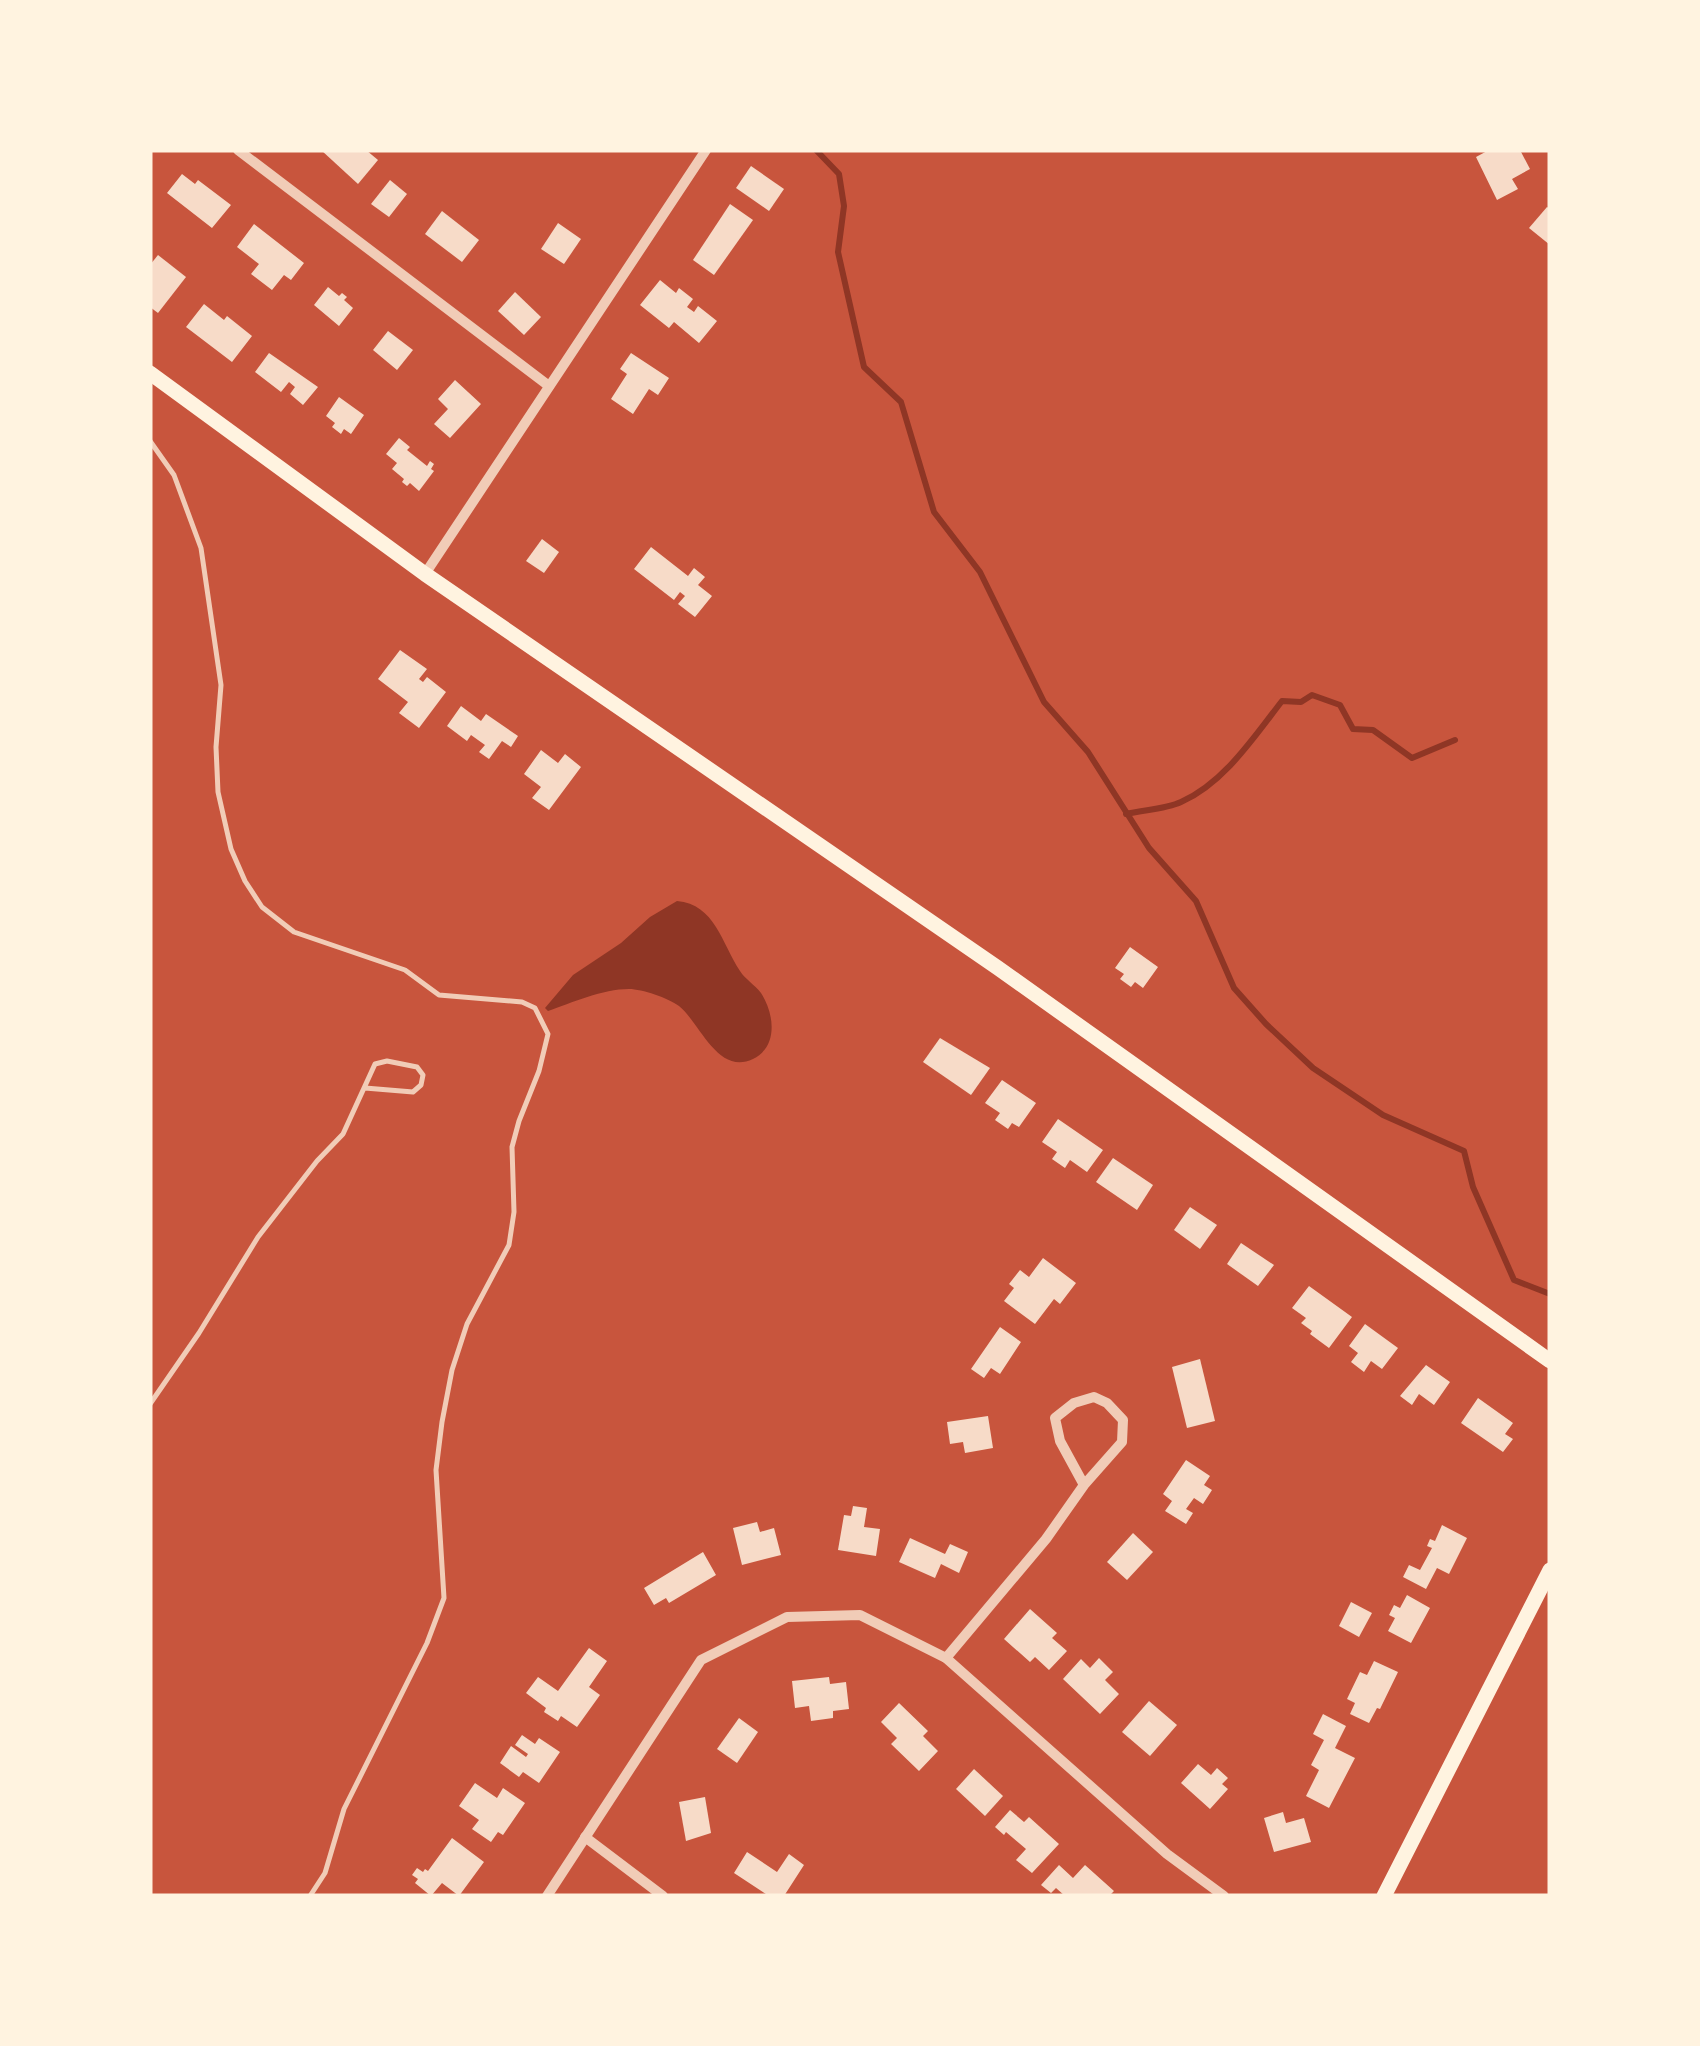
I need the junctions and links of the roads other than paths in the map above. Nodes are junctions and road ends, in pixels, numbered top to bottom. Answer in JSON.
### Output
{"nodes":[{"id":1,"x":238,"y":150,"type":"edge"},
{"id":2,"x":706,"y":150,"type":"edge"},
{"id":3,"x":150,"y":374,"type":"edge"},
{"id":4,"x":549,"y":386,"type":"junction"},
{"id":5,"x":150,"y":441,"type":"edge"},
{"id":6,"x":425,"y":574,"type":"junction"},
{"id":7,"x":364,"y":1088,"type":"junction"},
{"id":8,"x":1550,"y":1361,"type":"edge"},
{"id":9,"x":150,"y":1404,"type":"edge"},
{"id":10,"x":1084,"y":1485,"type":"junction"},
{"id":11,"x":1550,"y":1570,"type":"edge"},
{"id":12,"x":946,"y":1658,"type":"junction"},
{"id":13,"x":586,"y":1837,"type":"junction"},
{"id":14,"x":310,"y":1896,"type":"edge"},
{"id":15,"x":547,"y":1896,"type":"edge"},
{"id":16,"x":663,"y":1896,"type":"edge"},
{"id":17,"x":1224,"y":1896,"type":"edge"},
{"id":18,"x":1384,"y":1896,"type":"edge"}],
"edges":[{"from":1,"to":4,"type":"street"},
{"from":2,"to":4,"type":"street"},
{"from":3,"to":6,"type":"main road"},
{"from":4,"to":6,"type":"street"},
{"from":5,"to":14,"type":"lane"},
{"from":6,"to":8,"type":"main road"},
{"from":7,"to":7,"type":"lane"},
{"from":7,"to":9,"type":"lane"},
{"from":10,"to":10,"type":"street"},
{"from":10,"to":12,"type":"street"},
{"from":11,"to":18,"type":"main road"},
{"from":12,"to":13,"type":"street"},
{"from":12,"to":17,"type":"street"},
{"from":13,"to":15,"type":"street"},
{"from":13,"to":16,"type":"street"}]}
